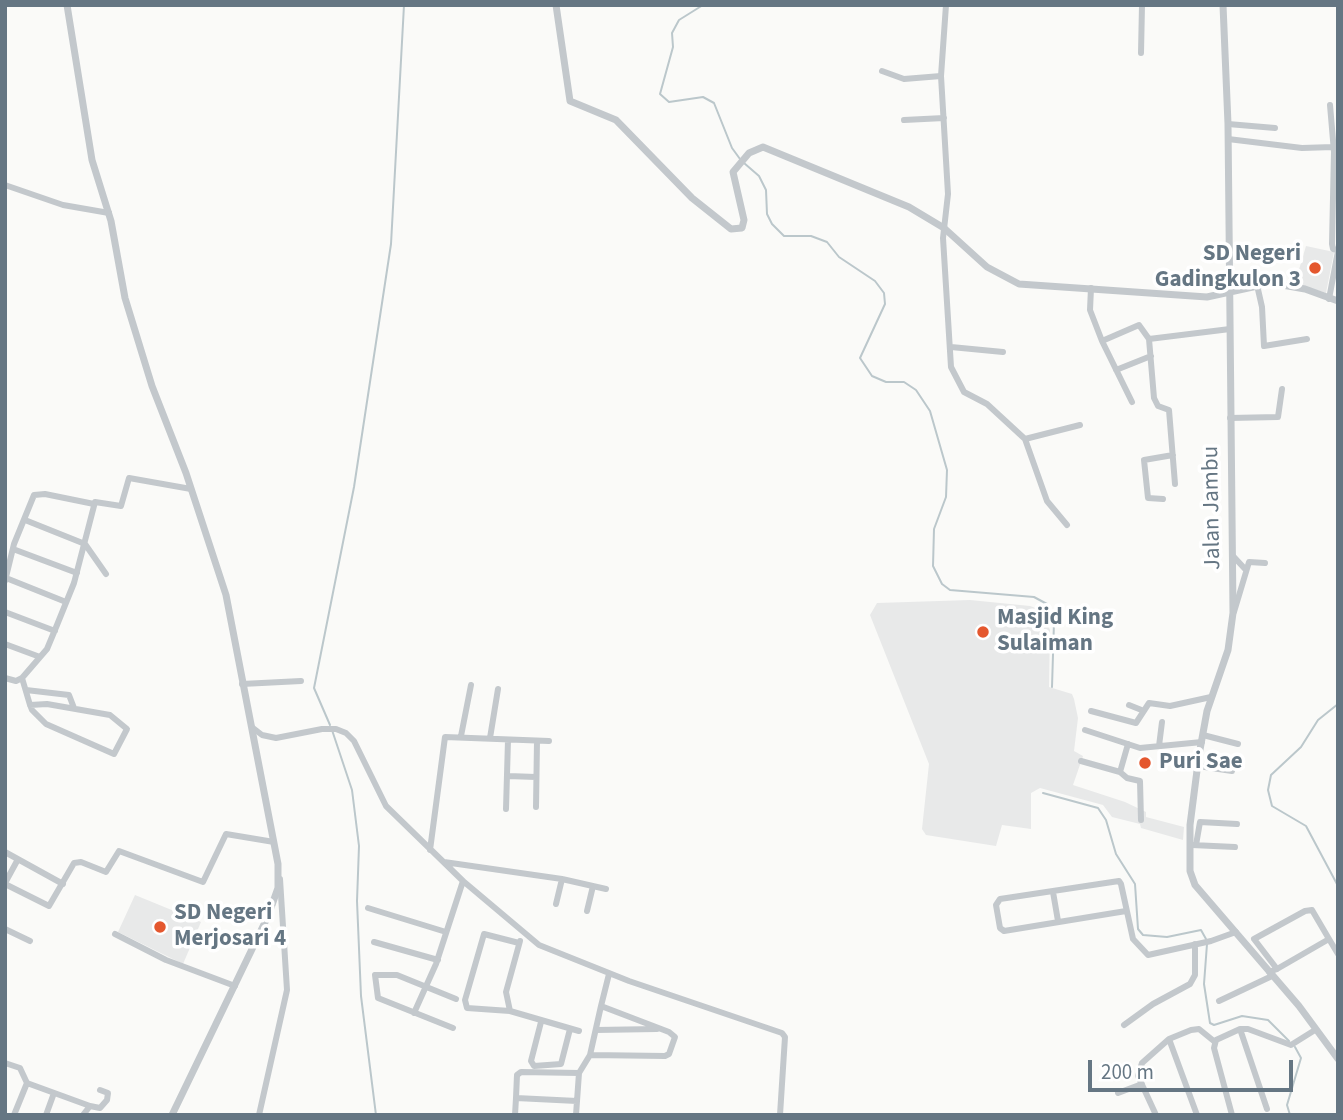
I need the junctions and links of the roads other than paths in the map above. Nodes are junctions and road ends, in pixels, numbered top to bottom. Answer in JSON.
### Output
{"nodes":[{"id":1,"x":67,"y":5,"type":"edge"},
{"id":2,"x":556,"y":5,"type":"edge"},
{"id":3,"x":946,"y":5,"type":"edge"},
{"id":4,"x":1142,"y":5,"type":"edge"},
{"id":5,"x":1223,"y":5,"type":"edge"},
{"id":6,"x":1141,"y":53,"type":"dead end"},
{"id":7,"x":882,"y":71,"type":"dead end"},
{"id":8,"x":941,"y":76,"type":"junction"},
{"id":9,"x":1330,"y":105,"type":"dead end"},
{"id":10,"x":944,"y":118,"type":"junction"},
{"id":11,"x":904,"y":120,"type":"dead end"},
{"id":12,"x":1228,"y":124,"type":"junction"},
{"id":13,"x":1275,"y":128,"type":"dead end"},
{"id":14,"x":1228,"y":139,"type":"junction"},
{"id":15,"x":1335,"y":150,"type":"edge"},
{"id":16,"x":5,"y":185,"type":"edge"},
{"id":17,"x":109,"y":213,"type":"junction"},
{"id":18,"x":944,"y":228,"type":"junction"},
{"id":19,"x":1338,"y":251,"type":"edge"},
{"id":20,"x":1256,"y":285,"type":"junction"},
{"id":21,"x":1091,"y":288,"type":"junction"},
{"id":22,"x":1230,"y":292,"type":"junction"},
{"id":23,"x":1329,"y":299,"type":"junction"},
{"id":24,"x":1338,"y":301,"type":"edge"},
{"id":25,"x":1230,"y":329,"type":"junction"},
{"id":26,"x":1149,"y":339,"type":"junction"},
{"id":27,"x":1307,"y":339,"type":"dead end"},
{"id":28,"x":1102,"y":341,"type":"junction"},
{"id":29,"x":951,"y":347,"type":"junction"},
{"id":30,"x":1003,"y":352,"type":"dead end"},
{"id":31,"x":1150,"y":356,"type":"junction"},
{"id":32,"x":1115,"y":370,"type":"junction"},
{"id":33,"x":1282,"y":389,"type":"dead end"},
{"id":34,"x":1132,"y":402,"type":"dead end"},
{"id":35,"x":1230,"y":418,"type":"junction"},
{"id":36,"x":1080,"y":425,"type":"dead end"},
{"id":37,"x":1025,"y":439,"type":"junction"},
{"id":38,"x":1173,"y":455,"type":"junction"},
{"id":39,"x":1175,"y":484,"type":"dead end"},
{"id":40,"x":191,"y":489,"type":"junction"},
{"id":41,"x":1163,"y":499,"type":"dead end"},
{"id":42,"x":94,"y":504,"type":"junction"},
{"id":43,"x":25,"y":520,"type":"junction"},
{"id":44,"x":1067,"y":525,"type":"dead end"},
{"id":45,"x":85,"y":544,"type":"junction"},
{"id":46,"x":12,"y":549,"type":"junction"},
{"id":47,"x":1233,"y":556,"type":"junction"},
{"id":48,"x":1265,"y":563,"type":"dead end"},
{"id":49,"x":1246,"y":570,"type":"junction"},
{"id":50,"x":77,"y":573,"type":"junction"},
{"id":51,"x":106,"y":574,"type":"dead end"},
{"id":52,"x":5,"y":580,"type":"edge"},
{"id":53,"x":66,"y":602,"type":"junction"},
{"id":54,"x":5,"y":612,"type":"edge"},
{"id":55,"x":1233,"y":613,"type":"junction"},
{"id":56,"x":55,"y":631,"type":"junction"},
{"id":57,"x":5,"y":644,"type":"edge"},
{"id":58,"x":40,"y":657,"type":"junction"},
{"id":59,"x":5,"y":678,"type":"edge"},
{"id":60,"x":22,"y":678,"type":"junction"},
{"id":61,"x":301,"y":681,"type":"dead end"},
{"id":62,"x":242,"y":684,"type":"junction"},
{"id":63,"x":471,"y":685,"type":"dead end"},
{"id":64,"x":498,"y":689,"type":"dead end"},
{"id":65,"x":26,"y":690,"type":"junction"},
{"id":66,"x":1211,"y":697,"type":"junction"},
{"id":67,"x":30,"y":705,"type":"junction"},
{"id":68,"x":1129,"y":705,"type":"dead end"},
{"id":69,"x":75,"y":708,"type":"junction"},
{"id":70,"x":1091,"y":711,"type":"dead end"},
{"id":71,"x":1144,"y":711,"type":"junction"},
{"id":72,"x":1163,"y":722,"type":"dead end"},
{"id":73,"x":253,"y":728,"type":"junction"},
{"id":74,"x":1086,"y":730,"type":"dead end"},
{"id":75,"x":461,"y":736,"type":"junction"},
{"id":76,"x":490,"y":738,"type":"junction"},
{"id":77,"x":1202,"y":739,"type":"junction"},
{"id":78,"x":508,"y":740,"type":"junction"},
{"id":79,"x":537,"y":741,"type":"junction"},
{"id":80,"x":549,"y":741,"type":"dead end"},
{"id":81,"x":1128,"y":744,"type":"junction"},
{"id":82,"x":1238,"y":744,"type":"dead end"},
{"id":83,"x":1158,"y":746,"type":"junction"},
{"id":84,"x":1082,"y":761,"type":"dead end"},
{"id":85,"x":1198,"y":766,"type":"junction"},
{"id":86,"x":1233,"y":771,"type":"dead end"},
{"id":87,"x":1121,"y":772,"type":"junction"},
{"id":88,"x":508,"y":776,"type":"junction"},
{"id":89,"x":536,"y":777,"type":"junction"},
{"id":90,"x":536,"y":807,"type":"dead end"},
{"id":91,"x":506,"y":809,"type":"dead end"},
{"id":92,"x":1141,"y":820,"type":"dead end"},
{"id":93,"x":1237,"y":824,"type":"dead end"},
{"id":94,"x":274,"y":842,"type":"junction"},
{"id":95,"x":1192,"y":845,"type":"junction"},
{"id":96,"x":1235,"y":848,"type":"dead end"},
{"id":97,"x":430,"y":850,"type":"junction"},
{"id":98,"x":5,"y":852,"type":"edge"},
{"id":99,"x":17,"y":861,"type":"junction"},
{"id":100,"x":444,"y":862,"type":"junction"},
{"id":101,"x":279,"y":873,"type":"junction"},
{"id":102,"x":562,"y":878,"type":"junction"},
{"id":103,"x":463,"y":881,"type":"junction"},
{"id":104,"x":5,"y":884,"type":"edge"},
{"id":105,"x":63,"y":884,"type":"junction"},
{"id":106,"x":593,"y":886,"type":"junction"},
{"id":107,"x":606,"y":889,"type":"dead end"},
{"id":108,"x":1053,"y":892,"type":"junction"},
{"id":109,"x":556,"y":904,"type":"dead end"},
{"id":110,"x":369,"y":908,"type":"dead end"},
{"id":111,"x":587,"y":911,"type":"dead end"},
{"id":112,"x":1126,"y":911,"type":"junction"},
{"id":113,"x":1058,"y":921,"type":"junction"},
{"id":114,"x":6,"y":931,"type":"edge"},
{"id":115,"x":446,"y":932,"type":"junction"},
{"id":116,"x":1236,"y":932,"type":"junction"},
{"id":117,"x":523,"y":933,"type":"junction"},
{"id":118,"x":115,"y":934,"type":"dead end"},
{"id":119,"x":1329,"y":939,"type":"junction"},
{"id":120,"x":30,"y":941,"type":"dead end"},
{"id":121,"x":374,"y":942,"type":"dead end"},
{"id":122,"x":519,"y":943,"type":"junction"},
{"id":123,"x":1199,"y":944,"type":"junction"},
{"id":124,"x":1338,"y":954,"type":"edge"},
{"id":125,"x":438,"y":960,"type":"junction"},
{"id":126,"x":1273,"y":972,"type":"junction"},
{"id":127,"x":609,"y":974,"type":"junction"},
{"id":128,"x":235,"y":986,"type":"junction"},
{"id":129,"x":426,"y":986,"type":"junction"},
{"id":130,"x":456,"y":999,"type":"dead end"},
{"id":131,"x":1219,"y":1002,"type":"dead end"},
{"id":132,"x":601,"y":1006,"type":"junction"},
{"id":133,"x":510,"y":1012,"type":"junction"},
{"id":134,"x":414,"y":1013,"type":"junction"},
{"id":135,"x":541,"y":1022,"type":"junction"},
{"id":136,"x":1124,"y":1025,"type":"dead end"},
{"id":137,"x":453,"y":1028,"type":"dead end"},
{"id":138,"x":570,"y":1029,"type":"junction"},
{"id":139,"x":662,"y":1029,"type":"junction"},
{"id":140,"x":1240,"y":1029,"type":"junction"},
{"id":141,"x":596,"y":1030,"type":"junction"},
{"id":142,"x":1315,"y":1030,"type":"junction"},
{"id":143,"x":579,"y":1031,"type":"dead end"},
{"id":144,"x":1170,"y":1039,"type":"junction"},
{"id":145,"x":1215,"y":1042,"type":"junction"},
{"id":146,"x":590,"y":1055,"type":"junction"},
{"id":147,"x":1338,"y":1059,"type":"edge"},
{"id":148,"x":5,"y":1063,"type":"edge"},
{"id":149,"x":579,"y":1073,"type":"junction"},
{"id":150,"x":27,"y":1083,"type":"junction"},
{"id":151,"x":1142,"y":1084,"type":"junction"},
{"id":152,"x":100,"y":1090,"type":"dead end"},
{"id":153,"x":54,"y":1093,"type":"junction"},
{"id":154,"x":1118,"y":1093,"type":"dead end"},
{"id":155,"x":516,"y":1098,"type":"junction"},
{"id":156,"x":577,"y":1101,"type":"junction"},
{"id":157,"x":90,"y":1106,"type":"junction"},
{"id":158,"x":1267,"y":1109,"type":"dead end"},
{"id":159,"x":1154,"y":1114,"type":"edge"},
{"id":160,"x":14,"y":1115,"type":"edge"},
{"id":161,"x":46,"y":1115,"type":"edge"},
{"id":162,"x":83,"y":1115,"type":"edge"},
{"id":163,"x":172,"y":1115,"type":"edge"},
{"id":164,"x":259,"y":1115,"type":"edge"},
{"id":165,"x":515,"y":1115,"type":"edge"},
{"id":166,"x":576,"y":1115,"type":"edge"},
{"id":167,"x":780,"y":1115,"type":"edge"},
{"id":168,"x":1197,"y":1115,"type":"edge"},
{"id":169,"x":1233,"y":1115,"type":"edge"}],
"edges":[{"from":1,"to":17,"type":"street"},
{"from":2,"to":18,"type":"street"},
{"from":3,"to":8,"type":"street"},
{"from":4,"to":6,"type":"street"},
{"from":5,"to":12,"type":"street","name":"Jalan Jambu"},
{"from":7,"to":8,"type":"street"},
{"from":8,"to":10,"type":"street"},
{"from":9,"to":15,"type":"street"},
{"from":10,"to":11,"type":"street"},
{"from":10,"to":18,"type":"street"},
{"from":12,"to":13,"type":"street"},
{"from":12,"to":14,"type":"street","name":"Jalan Jambu"},
{"from":14,"to":15,"type":"street"},
{"from":14,"to":22,"type":"street","name":"Jalan Jambu"},
{"from":15,"to":19,"type":"street"},
{"from":16,"to":17,"type":"street"},
{"from":17,"to":40,"type":"street"},
{"from":18,"to":21,"type":"street"},
{"from":18,"to":29,"type":"street"},
{"from":19,"to":23,"type":"street"},
{"from":20,"to":22,"type":"street"},
{"from":20,"to":23,"type":"street"},
{"from":20,"to":27,"type":"street"},
{"from":21,"to":22,"type":"street"},
{"from":21,"to":28,"type":"street"},
{"from":22,"to":25,"type":"street","name":"Jalan Jambu"},
{"from":23,"to":24,"type":"street"},
{"from":25,"to":26,"type":"street"},
{"from":25,"to":35,"type":"street","name":"Jalan Jambu"},
{"from":26,"to":28,"type":"street"},
{"from":26,"to":31,"type":"street"},
{"from":28,"to":32,"type":"street"},
{"from":29,"to":30,"type":"street"},
{"from":29,"to":37,"type":"street"},
{"from":31,"to":32,"type":"street"},
{"from":31,"to":38,"type":"street"},
{"from":32,"to":34,"type":"street"},
{"from":33,"to":35,"type":"street"},
{"from":35,"to":47,"type":"street","name":"Jalan Jambu"},
{"from":36,"to":37,"type":"street"},
{"from":37,"to":44,"type":"street"},
{"from":38,"to":39,"type":"street"},
{"from":38,"to":41,"type":"street"},
{"from":40,"to":42,"type":"street"},
{"from":40,"to":62,"type":"street"},
{"from":42,"to":43,"type":"street"},
{"from":42,"to":45,"type":"street"},
{"from":43,"to":45,"type":"street"},
{"from":43,"to":46,"type":"street"},
{"from":45,"to":50,"type":"street"},
{"from":45,"to":51,"type":"street"},
{"from":46,"to":50,"type":"street"},
{"from":46,"to":52,"type":"street"},
{"from":47,"to":49,"type":"street"},
{"from":47,"to":55,"type":"street","name":"Jalan Jambu"},
{"from":48,"to":49,"type":"street"},
{"from":49,"to":55,"type":"street"},
{"from":50,"to":53,"type":"street"},
{"from":52,"to":53,"type":"street"},
{"from":53,"to":56,"type":"street"},
{"from":54,"to":56,"type":"street"},
{"from":55,"to":66,"type":"street","name":"Jalan Jambu"},
{"from":56,"to":58,"type":"street"},
{"from":57,"to":58,"type":"street"},
{"from":58,"to":60,"type":"street"},
{"from":59,"to":60,"type":"street"},
{"from":60,"to":65,"type":"street"},
{"from":61,"to":62,"type":"street"},
{"from":62,"to":73,"type":"street"},
{"from":63,"to":75,"type":"street"},
{"from":64,"to":76,"type":"street"},
{"from":65,"to":67,"type":"street"},
{"from":65,"to":69,"type":"street"},
{"from":66,"to":71,"type":"street"},
{"from":66,"to":77,"type":"street","name":"Jalan Jambu"},
{"from":67,"to":69,"type":"street"},
{"from":67,"to":69,"type":"street"},
{"from":68,"to":71,"type":"street"},
{"from":70,"to":71,"type":"street"},
{"from":72,"to":83,"type":"street"},
{"from":73,"to":94,"type":"street"},
{"from":73,"to":97,"type":"street"},
{"from":74,"to":81,"type":"street"},
{"from":75,"to":76,"type":"street"},
{"from":75,"to":97,"type":"street"},
{"from":76,"to":78,"type":"street"},
{"from":77,"to":82,"type":"street"},
{"from":77,"to":83,"type":"street"},
{"from":77,"to":85,"type":"street","name":"Jalan Jambu"},
{"from":78,"to":79,"type":"street"},
{"from":78,"to":88,"type":"street"},
{"from":79,"to":80,"type":"street"},
{"from":79,"to":89,"type":"street"},
{"from":81,"to":83,"type":"street"},
{"from":81,"to":87,"type":"street"},
{"from":84,"to":87,"type":"street"},
{"from":85,"to":86,"type":"street"},
{"from":85,"to":95,"type":"street","name":"Jalan Jambu"},
{"from":87,"to":92,"type":"street"},
{"from":88,"to":89,"type":"street"},
{"from":88,"to":91,"type":"street"},
{"from":89,"to":90,"type":"street"},
{"from":93,"to":95,"type":"street"},
{"from":94,"to":101,"type":"street"},
{"from":94,"to":105,"type":"street"},
{"from":95,"to":96,"type":"street"},
{"from":95,"to":116,"type":"street","name":"Jalan Jambu"},
{"from":97,"to":100,"type":"street"},
{"from":98,"to":99,"type":"street"},
{"from":99,"to":104,"type":"street"},
{"from":99,"to":105,"type":"street"},
{"from":100,"to":102,"type":"street"},
{"from":100,"to":103,"type":"street"},
{"from":101,"to":128,"type":"street"},
{"from":101,"to":164,"type":"street"},
{"from":102,"to":106,"type":"street"},
{"from":102,"to":109,"type":"street"},
{"from":103,"to":115,"type":"street"},
{"from":103,"to":117,"type":"street"},
{"from":104,"to":105,"type":"street"},
{"from":106,"to":107,"type":"street"},
{"from":106,"to":111,"type":"street"},
{"from":108,"to":112,"type":"street"},
{"from":108,"to":113,"type":"street"},
{"from":108,"to":113,"type":"street"},
{"from":110,"to":115,"type":"street"},
{"from":112,"to":113,"type":"street"},
{"from":112,"to":123,"type":"street"},
{"from":114,"to":120,"type":"street"},
{"from":115,"to":125,"type":"street"},
{"from":116,"to":123,"type":"street"},
{"from":116,"to":126,"type":"street","name":"Jalan Jambu"},
{"from":117,"to":122,"type":"street"},
{"from":117,"to":127,"type":"street"},
{"from":118,"to":128,"type":"street"},
{"from":119,"to":124,"type":"street"},
{"from":119,"to":126,"type":"street"},
{"from":119,"to":126,"type":"street"},
{"from":121,"to":125,"type":"street"},
{"from":122,"to":133,"type":"street"},
{"from":122,"to":133,"type":"street"},
{"from":123,"to":136,"type":"street"},
{"from":125,"to":129,"type":"street"},
{"from":126,"to":131,"type":"street"},
{"from":126,"to":142,"type":"street","name":"Jalan Jambu"},
{"from":127,"to":132,"type":"street"},
{"from":127,"to":167,"type":"street"},
{"from":128,"to":163,"type":"street"},
{"from":129,"to":130,"type":"street"},
{"from":129,"to":134,"type":"street"},
{"from":129,"to":134,"type":"street"},
{"from":132,"to":139,"type":"street"},
{"from":132,"to":141,"type":"street"},
{"from":133,"to":135,"type":"street"},
{"from":134,"to":137,"type":"street"},
{"from":135,"to":138,"type":"street"},
{"from":135,"to":138,"type":"street"},
{"from":138,"to":143,"type":"street"},
{"from":139,"to":141,"type":"street"},
{"from":139,"to":146,"type":"street"},
{"from":140,"to":142,"type":"street"},
{"from":140,"to":145,"type":"street"},
{"from":140,"to":158,"type":"street"},
{"from":141,"to":146,"type":"street"},
{"from":142,"to":147,"type":"street","name":"Jalan Jambu"},
{"from":144,"to":145,"type":"street"},
{"from":144,"to":151,"type":"street"},
{"from":144,"to":168,"type":"street"},
{"from":145,"to":169,"type":"street"},
{"from":146,"to":149,"type":"street"},
{"from":148,"to":150,"type":"street"},
{"from":149,"to":155,"type":"street"},
{"from":149,"to":156,"type":"street"},
{"from":150,"to":153,"type":"street"},
{"from":150,"to":160,"type":"street"},
{"from":151,"to":154,"type":"street"},
{"from":151,"to":159,"type":"street"},
{"from":152,"to":157,"type":"street"},
{"from":153,"to":157,"type":"street"},
{"from":153,"to":161,"type":"street"},
{"from":155,"to":156,"type":"street"},
{"from":155,"to":165,"type":"street"},
{"from":156,"to":166,"type":"street"},
{"from":157,"to":162,"type":"street"}]}
